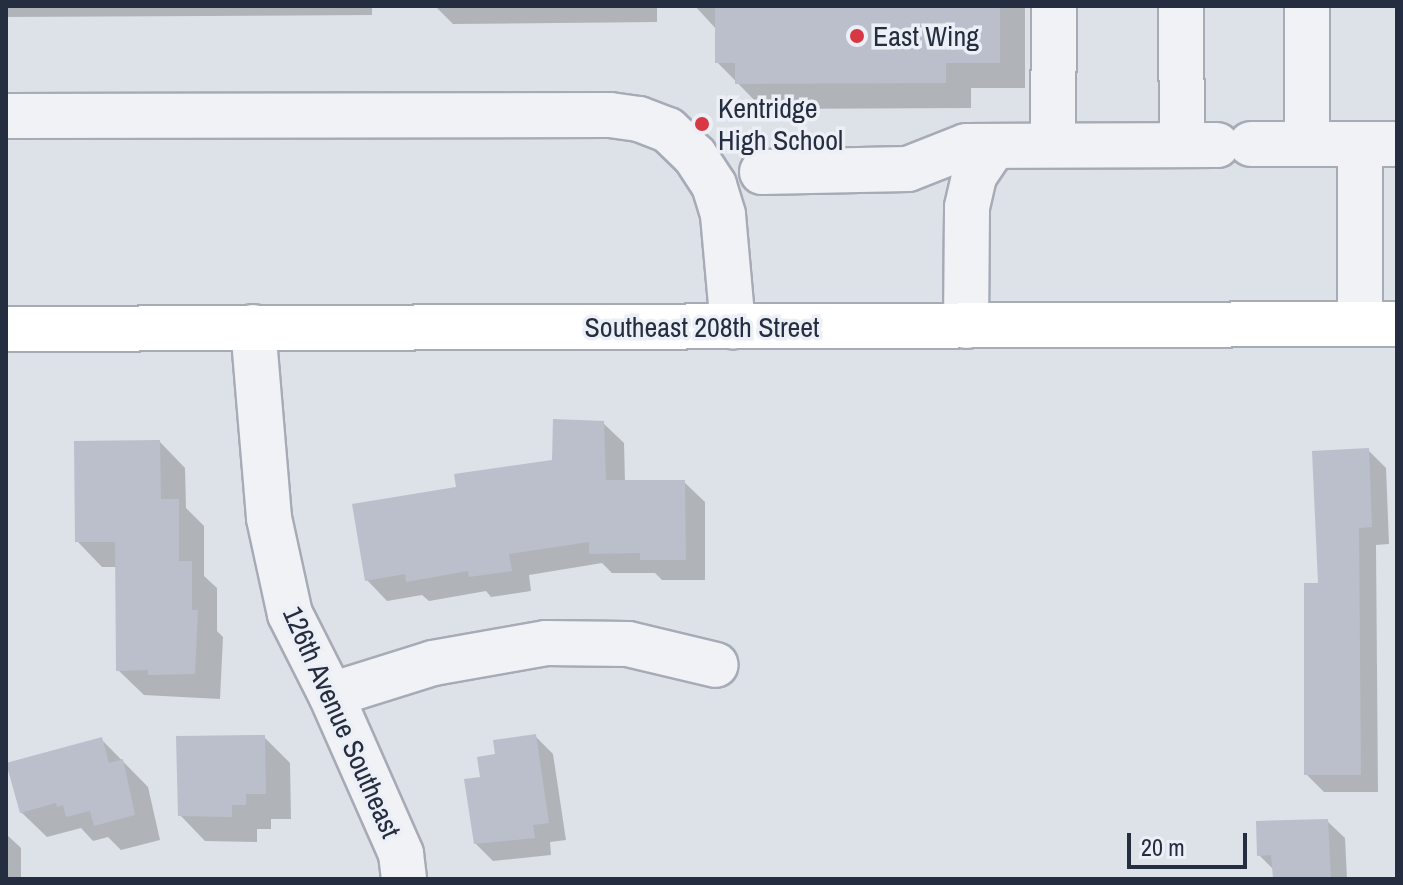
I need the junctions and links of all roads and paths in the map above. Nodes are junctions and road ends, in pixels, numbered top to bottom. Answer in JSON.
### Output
{"nodes":[{"id":1,"x":1054,"y":6,"type":"edge"},
{"id":2,"x":1181,"y":6,"type":"edge"},
{"id":3,"x":1307,"y":6,"type":"edge"},
{"id":4,"x":6,"y":116,"type":"edge"},
{"id":5,"x":1307,"y":144,"type":"junction"},
{"id":6,"x":1379,"y":144,"type":"edge"},
{"id":7,"x":1053,"y":145,"type":"junction"},
{"id":8,"x":1217,"y":145,"type":"junction"},
{"id":9,"x":994,"y":146,"type":"junction"},
{"id":10,"x":762,"y":172,"type":"dead end"},
{"id":11,"x":1379,"y":324,"type":"edge"},
{"id":12,"x":966,"y":326,"type":"junction"},
{"id":13,"x":253,"y":327,"type":"junction"},
{"id":14,"x":733,"y":327,"type":"junction"},
{"id":15,"x":6,"y":329,"type":"edge"},
{"id":16,"x":716,"y":665,"type":"dead end"},
{"id":17,"x":331,"y":695,"type":"junction"},
{"id":18,"x":404,"y":879,"type":"edge"}],
"edges":[{"from":1,"to":7,"type":"street"},
{"from":2,"to":8,"type":"street"},
{"from":3,"to":5,"type":"street"},
{"from":4,"to":14,"type":"street"},
{"from":5,"to":6,"type":"street"},
{"from":5,"to":8,"type":"street"},
{"from":6,"to":11,"type":"street"},
{"from":7,"to":8,"type":"street"},
{"from":7,"to":9,"type":"street"},
{"from":9,"to":10,"type":"street"},
{"from":9,"to":12,"type":"street"},
{"from":11,"to":12,"type":"main road","name":"Southeast 208th Street"},
{"from":12,"to":14,"type":"main road","name":"Southeast 208th Street"},
{"from":13,"to":14,"type":"main road","name":"Southeast 208th Street"},
{"from":13,"to":15,"type":"main road","name":"Southeast 208th Street"},
{"from":13,"to":17,"type":"street","name":"126th Avenue Southeast"},
{"from":16,"to":17,"type":"street"},
{"from":17,"to":18,"type":"street","name":"126th Avenue Southeast"}]}
